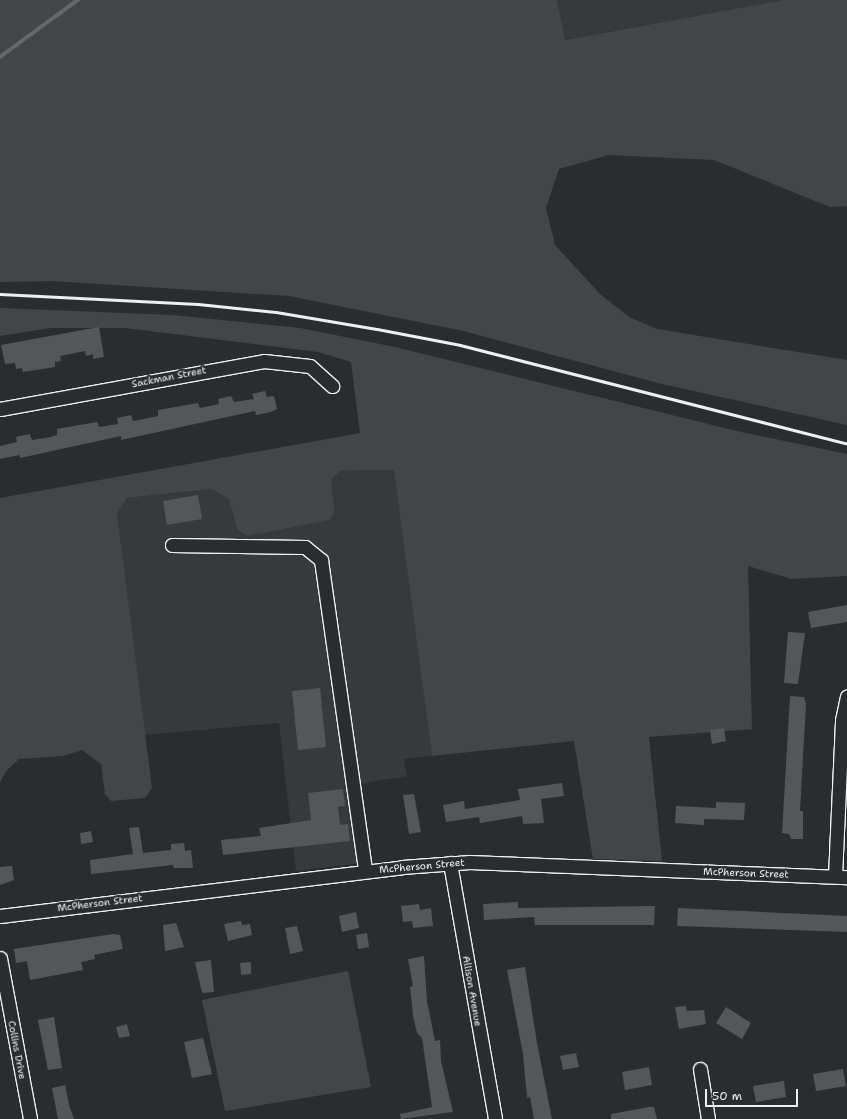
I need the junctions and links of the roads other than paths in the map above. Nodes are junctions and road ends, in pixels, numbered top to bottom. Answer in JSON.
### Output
{"nodes":[{"id":1,"x":332,"y":386,"type":"dead end"},
{"id":2,"x":0,"y":409,"type":"edge"},
{"id":3,"x":172,"y":545,"type":"dead end"},
{"id":4,"x":847,"y":697,"type":"edge"},
{"id":5,"x":450,"y":863,"type":"junction"},
{"id":6,"x":365,"y":871,"type":"junction"},
{"id":7,"x":841,"y":876,"type":"edge"},
{"id":8,"x":0,"y":916,"type":"edge"},
{"id":9,"x":0,"y":958,"type":"edge"},
{"id":10,"x":700,"y":1069,"type":"dead end"},
{"id":11,"x":30,"y":1119,"type":"edge"},
{"id":12,"x":495,"y":1119,"type":"edge"},
{"id":13,"x":708,"y":1119,"type":"edge"}],
"edges":[{"from":1,"to":2,"type":"street","name":"Sackman Street"},
{"from":3,"to":6,"type":"street"},
{"from":4,"to":7,"type":"street"},
{"from":5,"to":6,"type":"street","name":"McPherson Street"},
{"from":5,"to":7,"type":"street","name":"McPherson Street"},
{"from":5,"to":12,"type":"street","name":"Allison Avenue"},
{"from":6,"to":8,"type":"street","name":"McPherson Street"},
{"from":9,"to":11,"type":"street","name":"Collins Drive"},
{"from":10,"to":13,"type":"street"}]}
